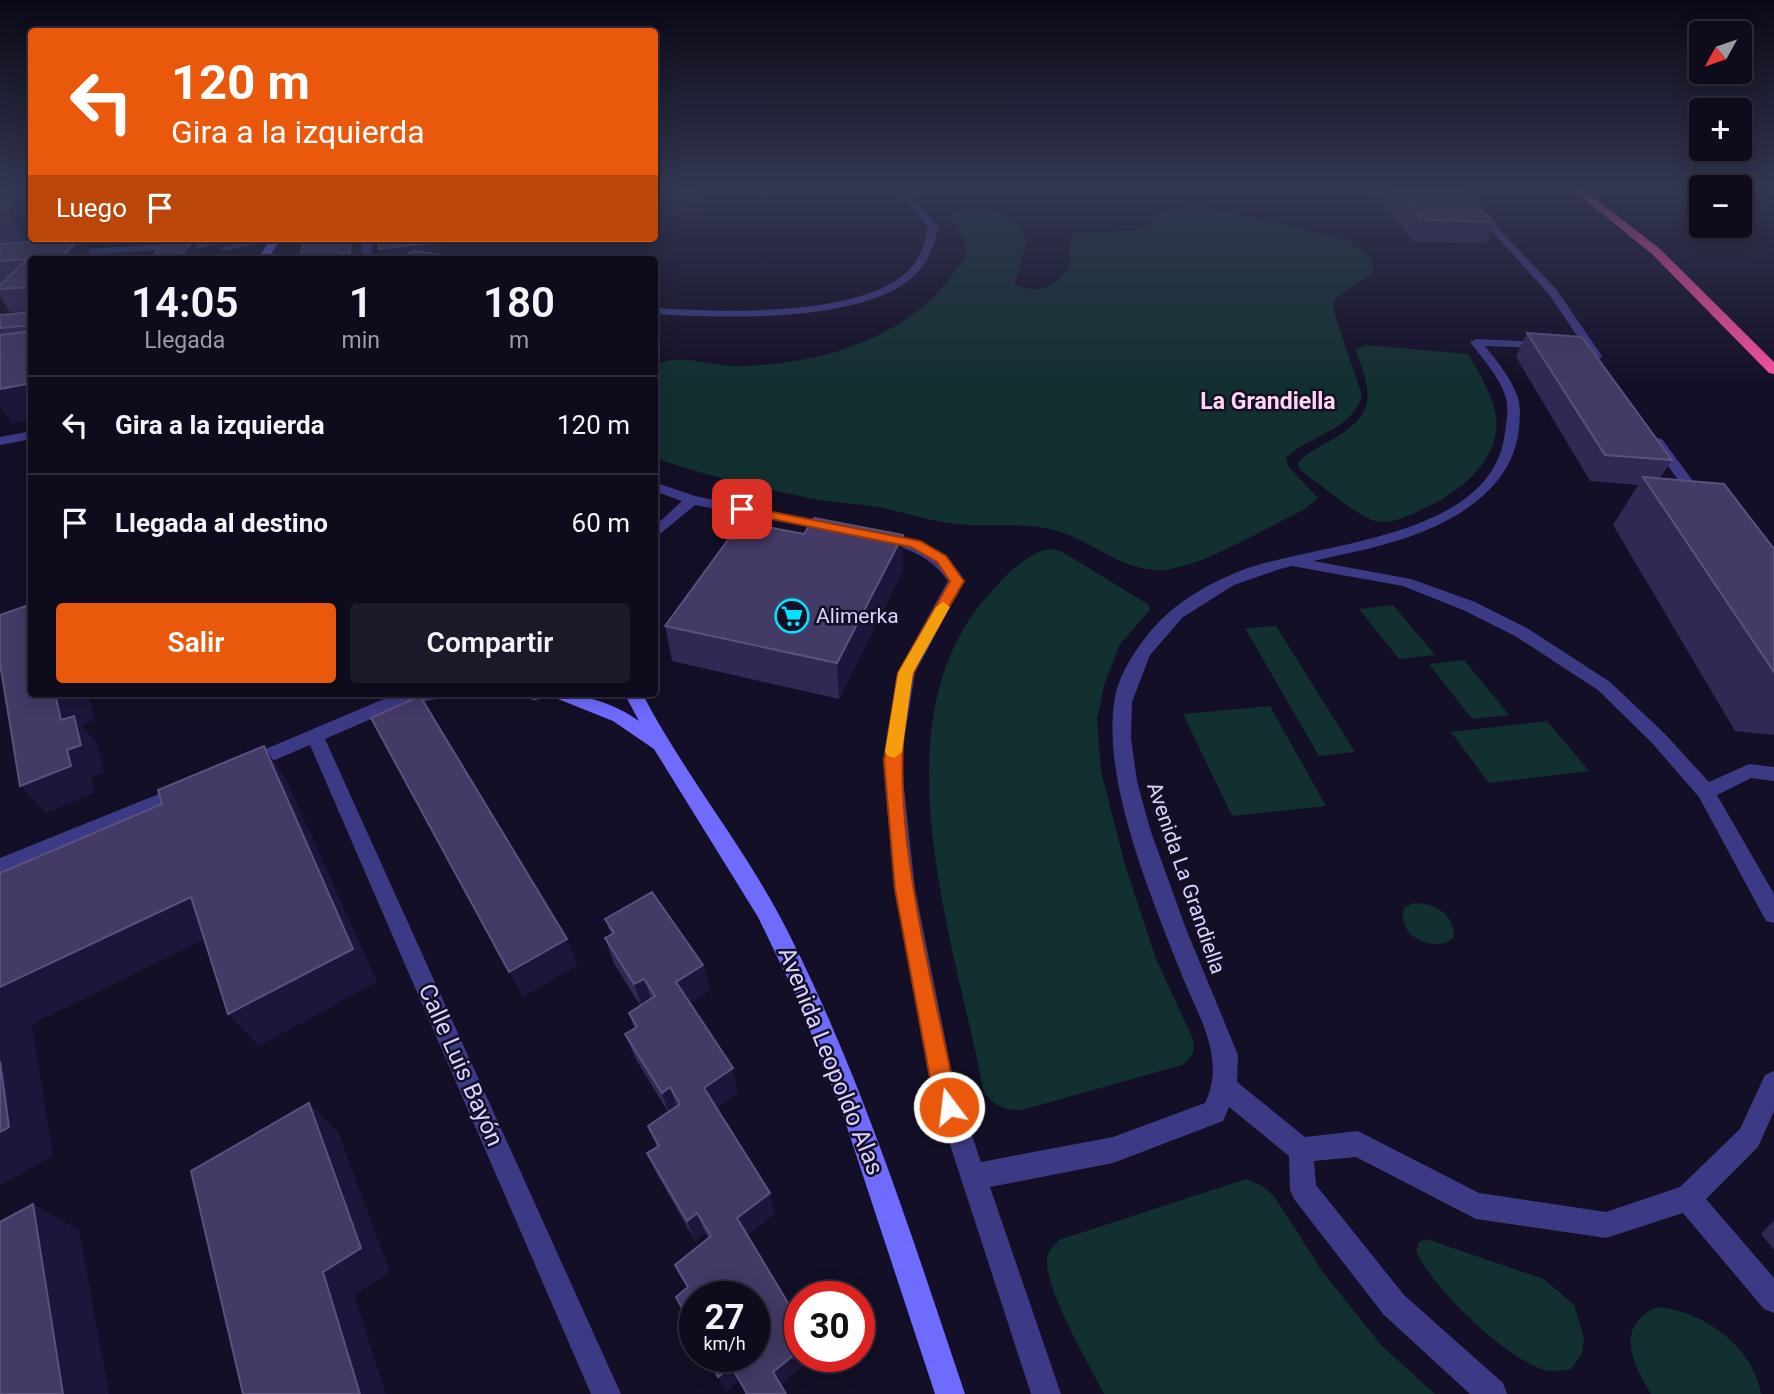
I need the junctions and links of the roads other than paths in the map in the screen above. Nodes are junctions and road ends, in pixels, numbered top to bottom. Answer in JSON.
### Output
{"nodes":[{"id":1,"x":924,"y":255,"type":"edge"},
{"id":2,"x":1519,"y":255,"type":"edge"},
{"id":3,"x":1656,"y":255,"type":"edge"},
{"id":4,"x":658,"y":311,"type":"edge"},
{"id":5,"x":1590,"y":348,"type":"junction"},
{"id":6,"x":1774,"y":370,"type":"edge"},
{"id":7,"x":1607,"y":371,"type":"edge"},
{"id":8,"x":1646,"y":426,"type":"edge"},
{"id":9,"x":28,"y":436,"type":"edge"},
{"id":10,"x":0,"y":441,"type":"edge"},
{"id":11,"x":658,"y":487,"type":"edge"},
{"id":12,"x":692,"y":500,"type":"junction"},
{"id":13,"x":1685,"y":511,"type":"edge"},
{"id":14,"x":658,"y":531,"type":"edge"},
{"id":15,"x":1291,"y":562,"type":"junction"},
{"id":16,"x":407,"y":697,"type":"edge"},
{"id":17,"x":567,"y":697,"type":"edge"},
{"id":18,"x":635,"y":697,"type":"edge"},
{"id":19,"x":315,"y":736,"type":"junction"},
{"id":20,"x":664,"y":751,"type":"junction"},
{"id":21,"x":228,"y":773,"type":"edge"},
{"id":22,"x":1774,"y":774,"type":"edge"},
{"id":23,"x":202,"y":783,"type":"edge"},
{"id":24,"x":1706,"y":792,"type":"junction"},
{"id":25,"x":0,"y":867,"type":"edge"},
{"id":26,"x":1774,"y":914,"type":"edge"},
{"id":27,"x":1774,"y":1083,"type":"edge"},
{"id":28,"x":1226,"y":1088,"type":"junction"},
{"id":29,"x":1301,"y":1150,"type":"junction"},
{"id":30,"x":972,"y":1177,"type":"junction"},
{"id":31,"x":1688,"y":1198,"type":"junction"},
{"id":32,"x":1774,"y":1299,"type":"edge"},
{"id":33,"x":606,"y":1394,"type":"edge"},
{"id":34,"x":950,"y":1394,"type":"edge"},
{"id":35,"x":1046,"y":1394,"type":"edge"},
{"id":36,"x":1492,"y":1394,"type":"edge"}],
"edges":[{"from":1,"to":4,"type":"street"},
{"from":2,"to":5,"type":"street"},
{"from":3,"to":6,"type":"highway"},
{"from":5,"to":7,"type":"street"},
{"from":5,"to":15,"type":"street","name":"Avenida La Grandiella"},
{"from":8,"to":13,"type":"street"},
{"from":9,"to":10,"type":"street"},
{"from":11,"to":12,"type":"street"},
{"from":12,"to":14,"type":"street"},
{"from":12,"to":30,"type":"street"},
{"from":15,"to":24,"type":"street"},
{"from":15,"to":28,"type":"street","name":"Avenida La Grandiella"},
{"from":16,"to":19,"type":"street"},
{"from":17,"to":20,"type":"main road","name":"Avenida Leopoldo Alas"},
{"from":18,"to":20,"type":"main road","name":"Avenida Leopoldo Alas"},
{"from":19,"to":21,"type":"street"},
{"from":19,"to":33,"type":"street","name":"Calle Luis Bayón"},
{"from":20,"to":34,"type":"main road","name":"Avenida Leopoldo Alas"},
{"from":22,"to":24,"type":"street"},
{"from":23,"to":25,"type":"street"},
{"from":24,"to":26,"type":"street"},
{"from":27,"to":31,"type":"street"},
{"from":28,"to":29,"type":"street"},
{"from":28,"to":30,"type":"street"},
{"from":29,"to":31,"type":"street"},
{"from":29,"to":36,"type":"street"},
{"from":30,"to":35,"type":"street"},
{"from":31,"to":32,"type":"street"}]}
